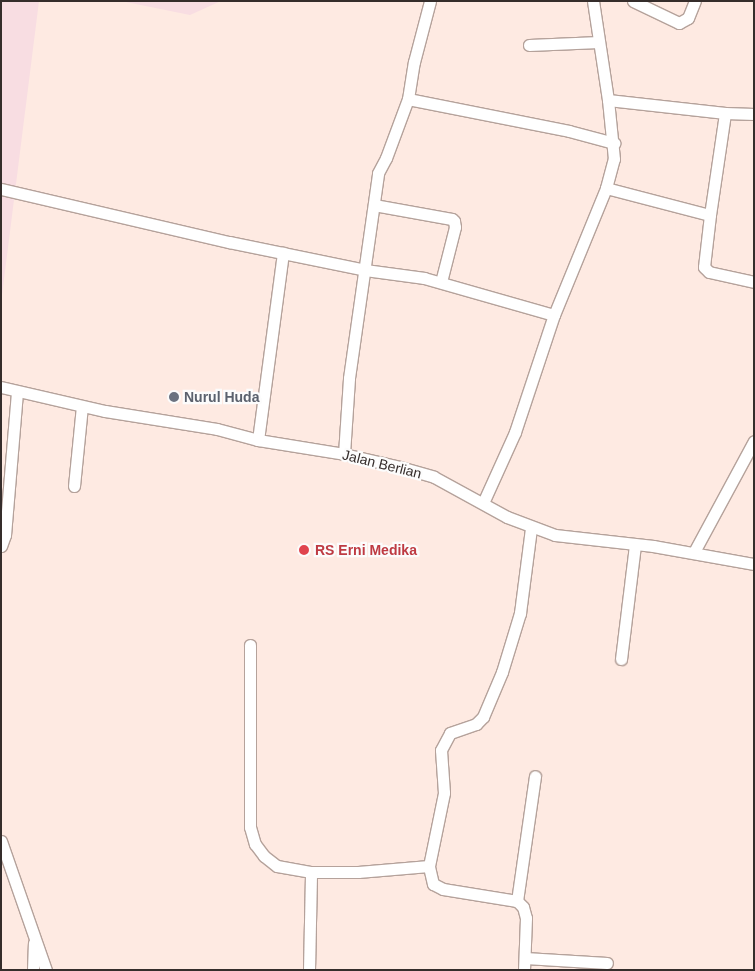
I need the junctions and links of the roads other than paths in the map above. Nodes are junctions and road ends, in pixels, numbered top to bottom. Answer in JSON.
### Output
{"nodes":[{"id":1,"x":430,"y":1,"type":"edge"},
{"id":2,"x":593,"y":1,"type":"edge"},
{"id":3,"x":632,"y":1,"type":"edge"},
{"id":4,"x":695,"y":1,"type":"edge"},
{"id":5,"x":599,"y":42,"type":"junction"},
{"id":6,"x":529,"y":45,"type":"dead end"},
{"id":7,"x":408,"y":99,"type":"junction"},
{"id":8,"x":608,"y":100,"type":"junction"},
{"id":9,"x":724,"y":113,"type":"junction"},
{"id":10,"x":754,"y":114,"type":"edge"},
{"id":11,"x":614,"y":143,"type":"junction"},
{"id":12,"x":606,"y":188,"type":"junction"},
{"id":13,"x":1,"y":189,"type":"edge"},
{"id":14,"x":374,"y":205,"type":"junction"},
{"id":15,"x":710,"y":215,"type":"junction"},
{"id":16,"x":283,"y":253,"type":"junction"},
{"id":17,"x":365,"y":270,"type":"junction"},
{"id":18,"x":440,"y":282,"type":"junction"},
{"id":19,"x":754,"y":282,"type":"edge"},
{"id":20,"x":554,"y":315,"type":"junction"},
{"id":21,"x":1,"y":387,"type":"edge"},
{"id":22,"x":17,"y":391,"type":"junction"},
{"id":23,"x":82,"y":406,"type":"junction"},
{"id":24,"x":258,"y":440,"type":"junction"},
{"id":25,"x":754,"y":441,"type":"edge"},
{"id":26,"x":344,"y":454,"type":"junction"},
{"id":27,"x":74,"y":486,"type":"dead end"},
{"id":28,"x":483,"y":503,"type":"junction"},
{"id":29,"x":531,"y":528,"type":"junction"},
{"id":30,"x":635,"y":545,"type":"junction"},
{"id":31,"x":1,"y":546,"type":"edge"},
{"id":32,"x":694,"y":552,"type":"junction"},
{"id":33,"x":754,"y":564,"type":"edge"},
{"id":34,"x":250,"y":645,"type":"dead end"},
{"id":35,"x":620,"y":659,"type":"dead end"},
{"id":36,"x":535,"y":776,"type":"dead end"},
{"id":37,"x":1,"y":841,"type":"edge"},
{"id":38,"x":428,"y":866,"type":"junction"},
{"id":39,"x":310,"y":872,"type":"junction"},
{"id":40,"x":517,"y":900,"type":"junction"},
{"id":41,"x":34,"y":936,"type":"junction"},
{"id":42,"x":525,"y":958,"type":"junction"},
{"id":43,"x":607,"y":963,"type":"dead end"},
{"id":44,"x":33,"y":970,"type":"edge"},
{"id":45,"x":46,"y":970,"type":"edge"},
{"id":46,"x":309,"y":970,"type":"edge"},
{"id":47,"x":524,"y":970,"type":"edge"}],
"edges":[{"from":1,"to":7,"type":"street"},
{"from":2,"to":5,"type":"street"},
{"from":3,"to":4,"type":"street"},
{"from":5,"to":6,"type":"street"},
{"from":5,"to":8,"type":"street"},
{"from":7,"to":11,"type":"street"},
{"from":7,"to":14,"type":"street"},
{"from":8,"to":9,"type":"street"},
{"from":8,"to":11,"type":"street"},
{"from":9,"to":10,"type":"street"},
{"from":9,"to":15,"type":"street"},
{"from":11,"to":12,"type":"street"},
{"from":12,"to":15,"type":"street"},
{"from":12,"to":20,"type":"street"},
{"from":13,"to":16,"type":"street"},
{"from":14,"to":17,"type":"street"},
{"from":14,"to":18,"type":"street"},
{"from":15,"to":19,"type":"street"},
{"from":16,"to":17,"type":"street"},
{"from":16,"to":24,"type":"street"},
{"from":17,"to":18,"type":"street"},
{"from":17,"to":26,"type":"street"},
{"from":18,"to":20,"type":"street"},
{"from":20,"to":28,"type":"street"},
{"from":21,"to":22,"type":"street","name":"Jalan Berlian"},
{"from":22,"to":23,"type":"street","name":"Jalan Berlian"},
{"from":22,"to":31,"type":"street"},
{"from":23,"to":24,"type":"street","name":"Jalan Berlian"},
{"from":23,"to":27,"type":"street"},
{"from":24,"to":26,"type":"street","name":"Jalan Berlian"},
{"from":25,"to":32,"type":"street"},
{"from":26,"to":28,"type":"street","name":"Jalan Berlian"},
{"from":28,"to":29,"type":"street","name":"Jalan Berlian"},
{"from":29,"to":30,"type":"street","name":"Jalan Berlian"},
{"from":29,"to":38,"type":"street"},
{"from":30,"to":32,"type":"street","name":"Jalan Berlian"},
{"from":30,"to":35,"type":"street"},
{"from":32,"to":33,"type":"street","name":"Jalan Berlian"},
{"from":34,"to":39,"type":"street"},
{"from":36,"to":40,"type":"street"},
{"from":37,"to":41,"type":"street"},
{"from":38,"to":39,"type":"street"},
{"from":38,"to":40,"type":"street"},
{"from":39,"to":46,"type":"street"},
{"from":40,"to":42,"type":"street"},
{"from":41,"to":44,"type":"street"},
{"from":41,"to":45,"type":"street"},
{"from":42,"to":43,"type":"street"},
{"from":42,"to":47,"type":"street"}]}
